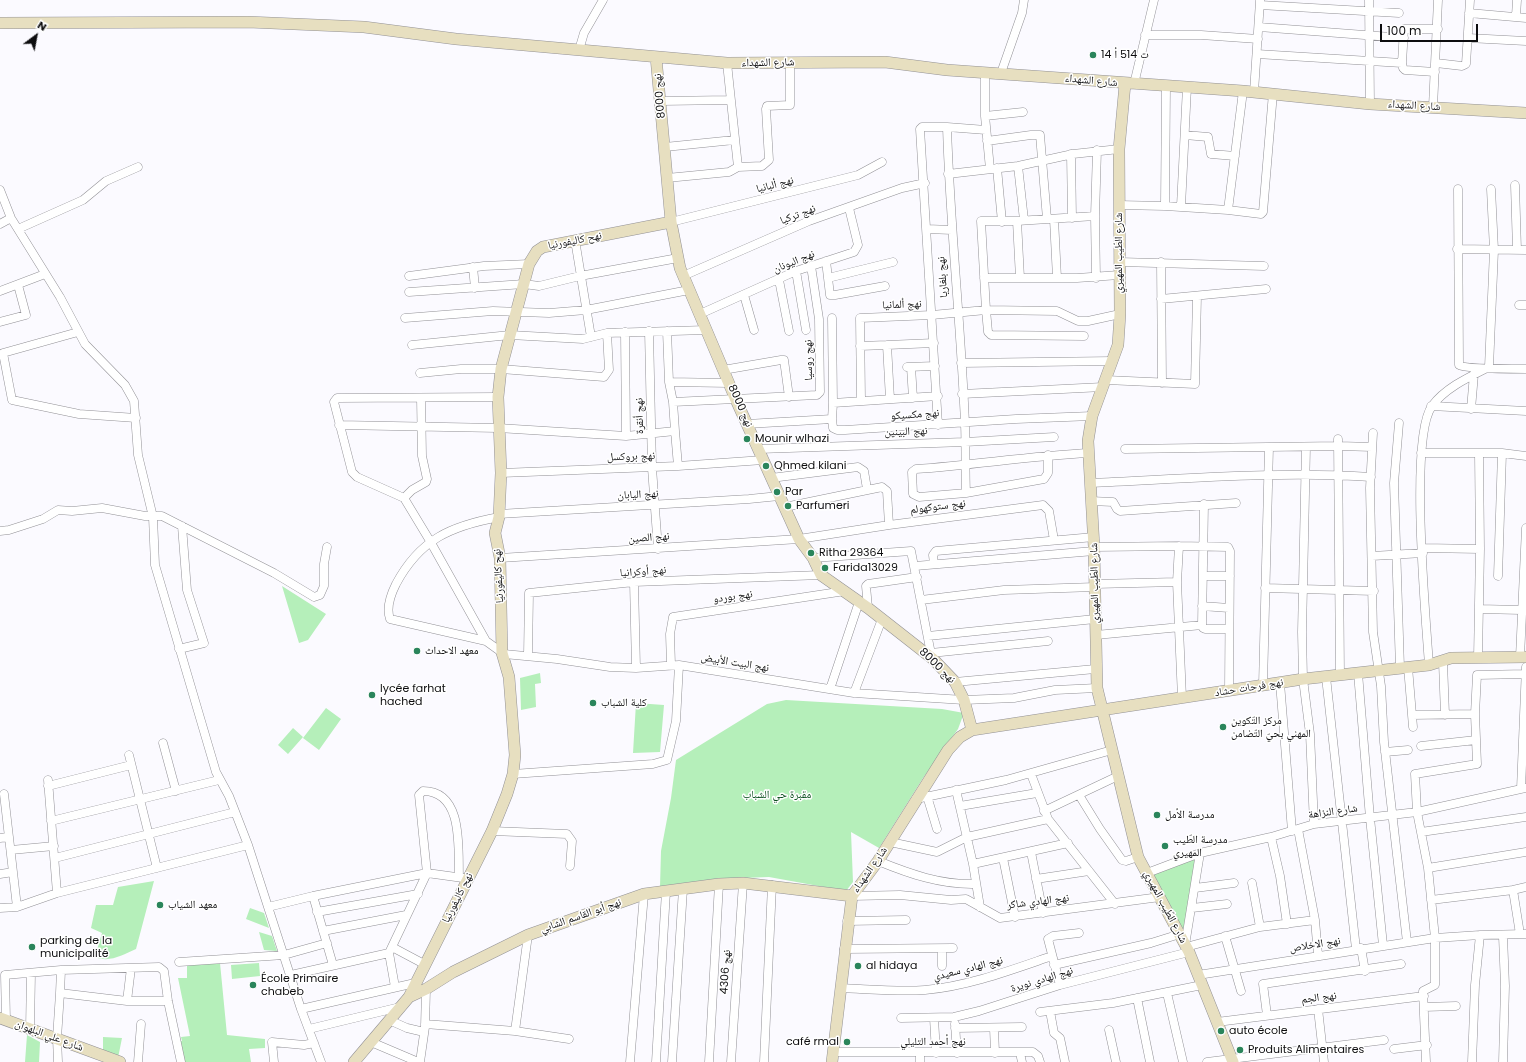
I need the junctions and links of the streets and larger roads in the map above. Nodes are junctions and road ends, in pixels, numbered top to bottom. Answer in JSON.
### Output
{"nodes":[{"id":1,"x":603,"y":0,"type":"edge"},
{"id":2,"x":1024,"y":0,"type":"edge"},
{"id":3,"x":1154,"y":0,"type":"edge"},
{"id":4,"x":1369,"y":0,"type":"edge"},
{"id":5,"x":1438,"y":0,"type":"edge"},
{"id":6,"x":1470,"y":0,"type":"edge"},
{"id":7,"x":1517,"y":0,"type":"edge"},
{"id":8,"x":1260,"y":2,"type":"edge"},
{"id":9,"x":1369,"y":11,"type":"junction"},
{"id":10,"x":1399,"y":13,"type":"dead end"},
{"id":11,"x":1469,"y":14,"type":"junction"},
{"id":12,"x":1516,"y":16,"type":"junction"},
{"id":13,"x":1526,"y":18,"type":"edge"},
{"id":14,"x":0,"y":23,"type":"edge"},
{"id":15,"x":1258,"y":27,"type":"junction"},
{"id":16,"x":1438,"y":29,"type":"junction"},
{"id":17,"x":1370,"y":35,"type":"junction"},
{"id":18,"x":1145,"y":36,"type":"junction"},
{"id":19,"x":1404,"y":38,"type":"junction"},
{"id":20,"x":1468,"y":38,"type":"junction"},
{"id":21,"x":1258,"y":39,"type":"junction"},
{"id":22,"x":1526,"y":41,"type":"edge"},
{"id":23,"x":579,"y":50,"type":"junction"},
{"id":24,"x":1257,"y":54,"type":"junction"},
{"id":25,"x":656,"y":57,"type":"junction"},
{"id":26,"x":1370,"y":61,"type":"junction"},
{"id":27,"x":727,"y":63,"type":"junction"},
{"id":28,"x":790,"y":63,"type":"junction"},
{"id":29,"x":1402,"y":63,"type":"junction"},
{"id":30,"x":1435,"y":68,"type":"junction"},
{"id":31,"x":985,"y":73,"type":"junction"},
{"id":32,"x":1001,"y":73,"type":"junction"},
{"id":33,"x":1129,"y":84,"type":"junction"},
{"id":34,"x":1166,"y":86,"type":"junction"},
{"id":35,"x":1187,"y":87,"type":"junction"},
{"id":36,"x":1248,"y":91,"type":"junction"},
{"id":37,"x":1274,"y":93,"type":"junction"},
{"id":38,"x":730,"y":100,"type":"junction"},
{"id":39,"x":661,"y":101,"type":"junction"},
{"id":40,"x":1370,"y":104,"type":"junction"},
{"id":41,"x":1433,"y":107,"type":"junction"},
{"id":42,"x":1023,"y":112,"type":"dead end"},
{"id":43,"x":1526,"y":113,"type":"edge"},
{"id":44,"x":985,"y":116,"type":"junction"},
{"id":45,"x":947,"y":127,"type":"junction"},
{"id":46,"x":986,"y":130,"type":"junction"},
{"id":47,"x":1184,"y":135,"type":"junction"},
{"id":48,"x":734,"y":140,"type":"junction"},
{"id":49,"x":987,"y":141,"type":"junction"},
{"id":50,"x":665,"y":147,"type":"junction"},
{"id":51,"x":1119,"y":149,"type":"junction"},
{"id":52,"x":1098,"y":150,"type":"junction"},
{"id":53,"x":1071,"y":154,"type":"junction"},
{"id":54,"x":1234,"y":156,"type":"junction"},
{"id":55,"x":1042,"y":161,"type":"junction"},
{"id":56,"x":882,"y":162,"type":"dead end"},
{"id":57,"x":1018,"y":166,"type":"junction"},
{"id":58,"x":138,"y":167,"type":"dead end"},
{"id":59,"x":738,"y":167,"type":"junction"},
{"id":60,"x":994,"y":168,"type":"junction"},
{"id":61,"x":948,"y":174,"type":"junction"},
{"id":62,"x":667,"y":178,"type":"junction"},
{"id":63,"x":925,"y":183,"type":"junction"},
{"id":64,"x":1515,"y":185,"type":"dead end"},
{"id":65,"x":1458,"y":189,"type":"dead end"},
{"id":66,"x":1491,"y":189,"type":"dead end"},
{"id":67,"x":0,"y":190,"type":"edge"},
{"id":68,"x":1119,"y":205,"type":"junction"},
{"id":69,"x":1165,"y":206,"type":"junction"},
{"id":70,"x":1181,"y":206,"type":"junction"},
{"id":71,"x":849,"y":208,"type":"junction"},
{"id":72,"x":1228,"y":210,"type":"junction"},
{"id":73,"x":1095,"y":216,"type":"junction"},
{"id":74,"x":11,"y":218,"type":"junction"},
{"id":75,"x":1072,"y":218,"type":"junction"},
{"id":76,"x":1050,"y":219,"type":"junction"},
{"id":77,"x":1020,"y":221,"type":"junction"},
{"id":78,"x":671,"y":222,"type":"junction"},
{"id":79,"x":1002,"y":222,"type":"junction"},
{"id":80,"x":0,"y":224,"type":"edge"},
{"id":81,"x":18,"y":229,"type":"junction"},
{"id":82,"x":927,"y":229,"type":"junction"},
{"id":83,"x":952,"y":230,"type":"junction"},
{"id":84,"x":575,"y":240,"type":"junction"},
{"id":85,"x":1457,"y":249,"type":"junction"},
{"id":86,"x":1494,"y":250,"type":"junction"},
{"id":87,"x":1517,"y":250,"type":"junction"},
{"id":88,"x":1526,"y":250,"type":"edge"},
{"id":89,"x":678,"y":258,"type":"junction"},
{"id":90,"x":826,"y":261,"type":"junction"},
{"id":91,"x":893,"y":262,"type":"dead end"},
{"id":92,"x":1120,"y":262,"type":"junction"},
{"id":93,"x":1161,"y":262,"type":"junction"},
{"id":94,"x":529,"y":264,"type":"junction"},
{"id":95,"x":811,"y":266,"type":"junction"},
{"id":96,"x":1264,"y":266,"type":"dead end"},
{"id":97,"x":473,"y":268,"type":"junction"},
{"id":98,"x":796,"y":271,"type":"junction"},
{"id":99,"x":46,"y":274,"type":"junction"},
{"id":100,"x":409,"y":276,"type":"dead end"},
{"id":101,"x":580,"y":276,"type":"junction"},
{"id":102,"x":683,"y":276,"type":"junction"},
{"id":103,"x":1119,"y":276,"type":"junction"},
{"id":104,"x":828,"y":278,"type":"junction"},
{"id":105,"x":984,"y":278,"type":"junction"},
{"id":106,"x":1020,"y":278,"type":"junction"},
{"id":107,"x":1056,"y":278,"type":"junction"},
{"id":108,"x":1096,"y":278,"type":"junction"},
{"id":109,"x":779,"y":280,"type":"junction"},
{"id":110,"x":524,"y":284,"type":"junction"},
{"id":111,"x":18,"y":285,"type":"junction"},
{"id":112,"x":885,"y":286,"type":"dead end"},
{"id":113,"x":475,"y":288,"type":"junction"},
{"id":114,"x":1266,"y":289,"type":"dead end"},
{"id":115,"x":689,"y":290,"type":"junction"},
{"id":116,"x":0,"y":291,"type":"edge"},
{"id":117,"x":409,"y":292,"type":"dead end"},
{"id":118,"x":744,"y":295,"type":"junction"},
{"id":119,"x":1197,"y":296,"type":"junction"},
{"id":120,"x":1162,"y":299,"type":"junction"},
{"id":121,"x":586,"y":310,"type":"junction"},
{"id":122,"x":986,"y":310,"type":"junction"},
{"id":123,"x":516,"y":311,"type":"junction"},
{"id":124,"x":957,"y":313,"type":"junction"},
{"id":125,"x":700,"y":314,"type":"junction"},
{"id":126,"x":1120,"y":314,"type":"junction"},
{"id":127,"x":932,"y":315,"type":"junction"},
{"id":128,"x":405,"y":318,"type":"dead end"},
{"id":129,"x":832,"y":318,"type":"dead end"},
{"id":130,"x":0,"y":322,"type":"edge"},
{"id":131,"x":706,"y":330,"type":"junction"},
{"id":132,"x":754,"y":330,"type":"dead end"},
{"id":133,"x":806,"y":330,"type":"dead end"},
{"id":134,"x":649,"y":331,"type":"junction"},
{"id":135,"x":667,"y":331,"type":"junction"},
{"id":136,"x":789,"y":331,"type":"dead end"},
{"id":137,"x":78,"y":332,"type":"junction"},
{"id":138,"x":625,"y":332,"type":"junction"},
{"id":139,"x":607,"y":333,"type":"junction"},
{"id":140,"x":510,"y":335,"type":"junction"},
{"id":141,"x":592,"y":336,"type":"junction"},
{"id":142,"x":1084,"y":336,"type":"dead end"},
{"id":143,"x":934,"y":343,"type":"junction"},
{"id":144,"x":412,"y":345,"type":"dead end"},
{"id":145,"x":887,"y":345,"type":"junction"},
{"id":146,"x":860,"y":346,"type":"junction"},
{"id":147,"x":1113,"y":361,"type":"junction"},
{"id":148,"x":961,"y":363,"type":"junction"},
{"id":149,"x":935,"y":366,"type":"junction"},
{"id":150,"x":1489,"y":367,"type":"junction"},
{"id":151,"x":501,"y":369,"type":"junction"},
{"id":152,"x":1526,"y":369,"type":"edge"},
{"id":153,"x":724,"y":370,"type":"junction"},
{"id":154,"x":420,"y":373,"type":"dead end"},
{"id":155,"x":1474,"y":374,"type":"junction"},
{"id":156,"x":669,"y":382,"type":"junction"},
{"id":157,"x":729,"y":382,"type":"junction"},
{"id":158,"x":1162,"y":382,"type":"junction"},
{"id":159,"x":1104,"y":384,"type":"junction"},
{"id":160,"x":962,"y":394,"type":"junction"},
{"id":161,"x":938,"y":396,"type":"junction"},
{"id":162,"x":789,"y":397,"type":"junction"},
{"id":163,"x":421,"y":398,"type":"junction"},
{"id":164,"x":498,"y":398,"type":"junction"},
{"id":165,"x":913,"y":398,"type":"junction"},
{"id":166,"x":890,"y":399,"type":"junction"},
{"id":167,"x":736,"y":400,"type":"junction"},
{"id":168,"x":861,"y":400,"type":"junction"},
{"id":169,"x":673,"y":402,"type":"junction"},
{"id":170,"x":833,"y":403,"type":"junction"},
{"id":171,"x":1431,"y":406,"type":"junction"},
{"id":172,"x":1471,"y":409,"type":"junction"},
{"id":173,"x":1526,"y":411,"type":"edge"},
{"id":174,"x":1092,"y":416,"type":"junction"},
{"id":175,"x":136,"y":418,"type":"junction"},
{"id":176,"x":832,"y":419,"type":"junction"},
{"id":177,"x":965,"y":423,"type":"junction"},
{"id":178,"x":1399,"y":423,"type":"dead end"},
{"id":179,"x":747,"y":424,"type":"junction"},
{"id":180,"x":340,"y":425,"type":"junction"},
{"id":181,"x":938,"y":425,"type":"junction"},
{"id":182,"x":422,"y":426,"type":"junction"},
{"id":183,"x":498,"y":428,"type":"junction"},
{"id":184,"x":675,"y":431,"type":"junction"},
{"id":185,"x":1373,"y":433,"type":"dead end"},
{"id":186,"x":652,"y":434,"type":"junction"},
{"id":187,"x":626,"y":436,"type":"junction"},
{"id":188,"x":1054,"y":437,"type":"dead end"},
{"id":189,"x":965,"y":442,"type":"junction"},
{"id":190,"x":1338,"y":442,"type":"junction"},
{"id":191,"x":1269,"y":447,"type":"junction"},
{"id":192,"x":1306,"y":447,"type":"junction"},
{"id":193,"x":1372,"y":447,"type":"junction"},
{"id":194,"x":759,"y":449,"type":"junction"},
{"id":195,"x":1125,"y":449,"type":"dead end"},
{"id":196,"x":1088,"y":453,"type":"junction"},
{"id":197,"x":1421,"y":453,"type":"junction"},
{"id":198,"x":1479,"y":453,"type":"junction"},
{"id":199,"x":1502,"y":453,"type":"junction"},
{"id":200,"x":1048,"y":455,"type":"junction"},
{"id":201,"x":1526,"y":456,"type":"edge"},
{"id":202,"x":763,"y":460,"type":"junction"},
{"id":203,"x":678,"y":466,"type":"junction"},
{"id":204,"x":965,"y":466,"type":"junction"},
{"id":205,"x":652,"y":468,"type":"junction"},
{"id":206,"x":501,"y":473,"type":"junction"},
{"id":207,"x":1306,"y":475,"type":"junction"},
{"id":208,"x":1340,"y":475,"type":"junction"},
{"id":209,"x":1270,"y":476,"type":"junction"},
{"id":210,"x":1370,"y":477,"type":"junction"},
{"id":211,"x":771,"y":478,"type":"junction"},
{"id":212,"x":1090,"y":483,"type":"junction"},
{"id":213,"x":867,"y":489,"type":"junction"},
{"id":214,"x":966,"y":494,"type":"junction"},
{"id":215,"x":779,"y":496,"type":"junction"},
{"id":216,"x":404,"y":498,"type":"junction"},
{"id":217,"x":1091,"y":501,"type":"junction"},
{"id":218,"x":1236,"y":503,"type":"dead end"},
{"id":219,"x":1204,"y":504,"type":"junction"},
{"id":220,"x":656,"y":505,"type":"junction"},
{"id":221,"x":785,"y":507,"type":"junction"},
{"id":222,"x":499,"y":516,"type":"junction"},
{"id":223,"x":153,"y":517,"type":"junction"},
{"id":224,"x":890,"y":525,"type":"junction"},
{"id":225,"x":182,"y":526,"type":"junction"},
{"id":226,"x":1526,"y":528,"type":"edge"},
{"id":227,"x":0,"y":531,"type":"edge"},
{"id":228,"x":799,"y":539,"type":"junction"},
{"id":229,"x":1054,"y":540,"type":"junction"},
{"id":230,"x":430,"y":541,"type":"junction"},
{"id":231,"x":1094,"y":545,"type":"junction"},
{"id":232,"x":1526,"y":545,"type":"edge"},
{"id":233,"x":326,"y":546,"type":"dead end"},
{"id":234,"x":1178,"y":546,"type":"junction"},
{"id":235,"x":1204,"y":546,"type":"junction"},
{"id":236,"x":658,"y":549,"type":"junction"},
{"id":237,"x":1480,"y":549,"type":"junction"},
{"id":238,"x":1423,"y":551,"type":"junction"},
{"id":239,"x":1396,"y":555,"type":"junction"},
{"id":240,"x":1372,"y":556,"type":"junction"},
{"id":241,"x":500,"y":558,"type":"junction"},
{"id":242,"x":813,"y":558,"type":"junction"},
{"id":243,"x":934,"y":564,"type":"junction"},
{"id":244,"x":915,"y":566,"type":"junction"},
{"id":245,"x":821,"y":575,"type":"junction"},
{"id":246,"x":1203,"y":576,"type":"junction"},
{"id":247,"x":1230,"y":576,"type":"junction"},
{"id":248,"x":1498,"y":576,"type":"dead end"},
{"id":249,"x":917,"y":577,"type":"junction"},
{"id":250,"x":634,"y":582,"type":"junction"},
{"id":251,"x":1177,"y":582,"type":"junction"},
{"id":252,"x":1095,"y":585,"type":"junction"},
{"id":253,"x":1265,"y":588,"type":"junction"},
{"id":254,"x":1303,"y":590,"type":"junction"},
{"id":255,"x":845,"y":591,"type":"junction"},
{"id":256,"x":1338,"y":591,"type":"junction"},
{"id":257,"x":1374,"y":591,"type":"junction"},
{"id":258,"x":921,"y":600,"type":"junction"},
{"id":259,"x":864,"y":605,"type":"junction"},
{"id":260,"x":1202,"y":606,"type":"junction"},
{"id":261,"x":1229,"y":608,"type":"junction"},
{"id":262,"x":1479,"y":609,"type":"junction"},
{"id":263,"x":1521,"y":610,"type":"junction"},
{"id":264,"x":1095,"y":619,"type":"junction"},
{"id":265,"x":882,"y":620,"type":"junction"},
{"id":266,"x":1202,"y":625,"type":"junction"},
{"id":267,"x":1180,"y":627,"type":"junction"},
{"id":268,"x":1228,"y":629,"type":"junction"},
{"id":269,"x":1096,"y":635,"type":"junction"},
{"id":270,"x":928,"y":636,"type":"junction"},
{"id":271,"x":486,"y":641,"type":"junction"},
{"id":272,"x":1048,"y":642,"type":"dead end"},
{"id":273,"x":179,"y":649,"type":"junction"},
{"id":274,"x":502,"y":653,"type":"junction"},
{"id":275,"x":528,"y":656,"type":"junction"},
{"id":276,"x":932,"y":656,"type":"junction"},
{"id":277,"x":1523,"y":657,"type":"edge"},
{"id":278,"x":1478,"y":658,"type":"junction"},
{"id":279,"x":1443,"y":662,"type":"junction"},
{"id":280,"x":675,"y":665,"type":"junction"},
{"id":281,"x":1429,"y":665,"type":"junction"},
{"id":282,"x":1404,"y":667,"type":"junction"},
{"id":283,"x":1526,"y":667,"type":"edge"},
{"id":284,"x":636,"y":668,"type":"junction"},
{"id":285,"x":1096,"y":668,"type":"junction"},
{"id":286,"x":1379,"y":670,"type":"junction"},
{"id":287,"x":1358,"y":673,"type":"junction"},
{"id":288,"x":1526,"y":674,"type":"edge"},
{"id":289,"x":1340,"y":675,"type":"junction"},
{"id":290,"x":1326,"y":677,"type":"junction"},
{"id":291,"x":1303,"y":679,"type":"junction"},
{"id":292,"x":955,"y":682,"type":"junction"},
{"id":293,"x":1280,"y":683,"type":"junction"},
{"id":294,"x":1263,"y":686,"type":"junction"},
{"id":295,"x":1097,"y":688,"type":"junction"},
{"id":296,"x":830,"y":689,"type":"junction"},
{"id":297,"x":1229,"y":691,"type":"junction"},
{"id":298,"x":854,"y":693,"type":"junction"},
{"id":299,"x":1182,"y":698,"type":"junction"},
{"id":300,"x":964,"y":700,"type":"junction"},
{"id":301,"x":1102,"y":711,"type":"junction"},
{"id":302,"x":1475,"y":714,"type":"junction"},
{"id":303,"x":1412,"y":715,"type":"junction"},
{"id":304,"x":1444,"y":715,"type":"junction"},
{"id":305,"x":1413,"y":726,"type":"dead end"},
{"id":306,"x":972,"y":730,"type":"junction"},
{"id":307,"x":1476,"y":740,"type":"junction"},
{"id":308,"x":163,"y":743,"type":"dead end"},
{"id":309,"x":1421,"y":746,"type":"dead end"},
{"id":310,"x":1112,"y":750,"type":"junction"},
{"id":311,"x":1408,"y":750,"type":"dead end"},
{"id":312,"x":1385,"y":752,"type":"junction"},
{"id":313,"x":128,"y":756,"type":"dead end"},
{"id":314,"x":131,"y":765,"type":"junction"},
{"id":315,"x":513,"y":774,"type":"junction"},
{"id":316,"x":1031,"y":774,"type":"junction"},
{"id":317,"x":1118,"y":776,"type":"junction"},
{"id":318,"x":219,"y":780,"type":"junction"},
{"id":319,"x":1523,"y":788,"type":"edge"},
{"id":320,"x":956,"y":790,"type":"junction"},
{"id":321,"x":176,"y":791,"type":"junction"},
{"id":322,"x":1036,"y":793,"type":"junction"},
{"id":323,"x":4,"y":794,"type":"dead end"},
{"id":324,"x":1079,"y":795,"type":"junction"},
{"id":325,"x":927,"y":796,"type":"junction"},
{"id":326,"x":916,"y":799,"type":"junction"},
{"id":327,"x":140,"y":800,"type":"junction"},
{"id":328,"x":960,"y":806,"type":"junction"},
{"id":329,"x":235,"y":812,"type":"junction"},
{"id":330,"x":1417,"y":812,"type":"junction"},
{"id":331,"x":1046,"y":815,"type":"junction"},
{"id":332,"x":1393,"y":815,"type":"junction"},
{"id":333,"x":1526,"y":817,"type":"edge"},
{"id":334,"x":1370,"y":818,"type":"junction"},
{"id":335,"x":52,"y":821,"type":"junction"},
{"id":336,"x":1341,"y":821,"type":"junction"},
{"id":337,"x":1314,"y":824,"type":"junction"},
{"id":338,"x":937,"y":828,"type":"dead end"},
{"id":339,"x":1295,"y":830,"type":"junction"},
{"id":340,"x":492,"y":831,"type":"junction"},
{"id":341,"x":1421,"y":832,"type":"junction"},
{"id":342,"x":148,"y":834,"type":"junction"},
{"id":343,"x":9,"y":837,"type":"junction"},
{"id":344,"x":967,"y":837,"type":"junction"},
{"id":345,"x":1271,"y":837,"type":"junction"},
{"id":346,"x":0,"y":838,"type":"edge"},
{"id":347,"x":890,"y":842,"type":"junction"},
{"id":348,"x":1068,"y":843,"type":"junction"},
{"id":349,"x":248,"y":845,"type":"junction"},
{"id":350,"x":54,"y":846,"type":"junction"},
{"id":351,"x":11,"y":850,"type":"junction"},
{"id":352,"x":1031,"y":852,"type":"junction"},
{"id":353,"x":1526,"y":852,"type":"edge"},
{"id":354,"x":1200,"y":853,"type":"junction"},
{"id":355,"x":1138,"y":857,"type":"junction"},
{"id":356,"x":55,"y":858,"type":"junction"},
{"id":357,"x":1003,"y":858,"type":"junction"},
{"id":358,"x":878,"y":861,"type":"junction"},
{"id":359,"x":973,"y":864,"type":"junction"},
{"id":360,"x":570,"y":866,"type":"dead end"},
{"id":361,"x":157,"y":868,"type":"junction"},
{"id":362,"x":1428,"y":868,"type":"junction"},
{"id":363,"x":1089,"y":871,"type":"junction"},
{"id":364,"x":13,"y":872,"type":"junction"},
{"id":365,"x":427,"y":873,"type":"junction"},
{"id":366,"x":1147,"y":873,"type":"junction"},
{"id":367,"x":0,"y":874,"type":"edge"},
{"id":368,"x":463,"y":878,"type":"junction"},
{"id":369,"x":1036,"y":879,"type":"junction"},
{"id":370,"x":743,"y":883,"type":"junction"},
{"id":371,"x":1234,"y":883,"type":"dead end"},
{"id":372,"x":1252,"y":883,"type":"dead end"},
{"id":373,"x":719,"y":884,"type":"junction"},
{"id":374,"x":976,"y":884,"type":"junction"},
{"id":375,"x":772,"y":885,"type":"junction"},
{"id":376,"x":1526,"y":887,"type":"edge"},
{"id":377,"x":1195,"y":888,"type":"junction"},
{"id":378,"x":683,"y":889,"type":"junction"},
{"id":379,"x":1513,"y":890,"type":"junction"},
{"id":380,"x":666,"y":891,"type":"junction"},
{"id":381,"x":57,"y":893,"type":"junction"},
{"id":382,"x":418,"y":894,"type":"junction"},
{"id":383,"x":644,"y":894,"type":"junction"},
{"id":384,"x":313,"y":896,"type":"junction"},
{"id":385,"x":852,"y":896,"type":"junction"},
{"id":386,"x":1160,"y":898,"type":"junction"},
{"id":387,"x":1431,"y":900,"type":"junction"},
{"id":388,"x":1115,"y":904,"type":"junction"},
{"id":389,"x":1227,"y":904,"type":"dead end"},
{"id":390,"x":17,"y":907,"type":"junction"},
{"id":391,"x":268,"y":907,"type":"junction"},
{"id":392,"x":980,"y":907,"type":"junction"},
{"id":393,"x":0,"y":908,"type":"edge"},
{"id":394,"x":1192,"y":908,"type":"junction"},
{"id":395,"x":318,"y":912,"type":"junction"},
{"id":396,"x":1043,"y":913,"type":"junction"},
{"id":397,"x":406,"y":915,"type":"junction"},
{"id":398,"x":1015,"y":917,"type":"junction"},
{"id":399,"x":906,"y":920,"type":"dead end"},
{"id":400,"x":1315,"y":920,"type":"junction"},
{"id":401,"x":848,"y":921,"type":"junction"},
{"id":402,"x":1287,"y":924,"type":"junction"},
{"id":403,"x":1260,"y":927,"type":"junction"},
{"id":404,"x":323,"y":931,"type":"junction"},
{"id":405,"x":1079,"y":933,"type":"dead end"},
{"id":406,"x":1180,"y":934,"type":"junction"},
{"id":407,"x":1523,"y":934,"type":"edge"},
{"id":408,"x":528,"y":935,"type":"junction"},
{"id":409,"x":1480,"y":935,"type":"junction"},
{"id":410,"x":1225,"y":936,"type":"junction"},
{"id":411,"x":1502,"y":936,"type":"junction"},
{"id":412,"x":1435,"y":938,"type":"junction"},
{"id":413,"x":1406,"y":942,"type":"junction"},
{"id":414,"x":327,"y":943,"type":"junction"},
{"id":415,"x":1383,"y":945,"type":"junction"},
{"id":416,"x":953,"y":948,"type":"dead end"},
{"id":417,"x":1187,"y":948,"type":"junction"},
{"id":418,"x":844,"y":949,"type":"junction"},
{"id":419,"x":942,"y":949,"type":"junction"},
{"id":420,"x":1358,"y":949,"type":"junction"},
{"id":421,"x":391,"y":950,"type":"junction"},
{"id":422,"x":284,"y":955,"type":"junction"},
{"id":423,"x":1052,"y":956,"type":"junction"},
{"id":424,"x":1318,"y":956,"type":"junction"},
{"id":425,"x":179,"y":962,"type":"dead end"},
{"id":426,"x":424,"y":964,"type":"junction"},
{"id":427,"x":1401,"y":964,"type":"dead end"},
{"id":428,"x":333,"y":965,"type":"junction"},
{"id":429,"x":1054,"y":965,"type":"junction"},
{"id":430,"x":942,"y":966,"type":"dead end"},
{"id":431,"x":131,"y":968,"type":"junction"},
{"id":432,"x":1235,"y":968,"type":"junction"},
{"id":433,"x":61,"y":970,"type":"junction"},
{"id":434,"x":1365,"y":970,"type":"junction"},
{"id":435,"x":31,"y":973,"type":"junction"},
{"id":436,"x":291,"y":975,"type":"junction"},
{"id":437,"x":3,"y":976,"type":"edge"},
{"id":438,"x":1200,"y":980,"type":"junction"},
{"id":439,"x":415,"y":983,"type":"junction"},
{"id":440,"x":1060,"y":985,"type":"junction"},
{"id":441,"x":395,"y":987,"type":"junction"},
{"id":442,"x":840,"y":988,"type":"junction"},
{"id":443,"x":426,"y":989,"type":"junction"},
{"id":444,"x":1241,"y":991,"type":"dead end"},
{"id":445,"x":60,"y":993,"type":"junction"},
{"id":446,"x":1167,"y":993,"type":"junction"},
{"id":447,"x":1424,"y":996,"type":"junction"},
{"id":448,"x":409,"y":997,"type":"junction"},
{"id":449,"x":1137,"y":998,"type":"junction"},
{"id":450,"x":127,"y":1001,"type":"junction"},
{"id":451,"x":168,"y":1001,"type":"junction"},
{"id":452,"x":1424,"y":1006,"type":"junction"},
{"id":453,"x":1456,"y":1006,"type":"dead end"},
{"id":454,"x":400,"y":1007,"type":"junction"},
{"id":455,"x":302,"y":1009,"type":"junction"},
{"id":456,"x":1318,"y":1009,"type":"junction"},
{"id":457,"x":1050,"y":1011,"type":"junction"},
{"id":458,"x":1040,"y":1012,"type":"dead end"},
{"id":459,"x":1267,"y":1015,"type":"junction"},
{"id":460,"x":954,"y":1017,"type":"junction"},
{"id":461,"x":901,"y":1018,"type":"dead end"},
{"id":462,"x":934,"y":1018,"type":"junction"},
{"id":463,"x":3,"y":1019,"type":"edge"},
{"id":464,"x":389,"y":1020,"type":"junction"},
{"id":465,"x":1217,"y":1022,"type":"junction"},
{"id":466,"x":141,"y":1024,"type":"dead end"},
{"id":467,"x":1022,"y":1027,"type":"dead end"},
{"id":468,"x":30,"y":1028,"type":"junction"},
{"id":469,"x":425,"y":1028,"type":"junction"},
{"id":470,"x":955,"y":1028,"type":"junction"},
{"id":471,"x":994,"y":1028,"type":"junction"},
{"id":472,"x":308,"y":1029,"type":"junction"},
{"id":473,"x":1110,"y":1030,"type":"dead end"},
{"id":474,"x":515,"y":1031,"type":"junction"},
{"id":475,"x":57,"y":1038,"type":"junction"},
{"id":476,"x":569,"y":1039,"type":"dead end"},
{"id":477,"x":1384,"y":1040,"type":"dead end"},
{"id":478,"x":371,"y":1042,"type":"junction"},
{"id":479,"x":314,"y":1043,"type":"junction"},
{"id":480,"x":1427,"y":1045,"type":"junction"},
{"id":481,"x":1322,"y":1049,"type":"junction"},
{"id":482,"x":1394,"y":1049,"type":"dead end"},
{"id":483,"x":920,"y":1053,"type":"junction"},
{"id":484,"x":936,"y":1053,"type":"junction"},
{"id":485,"x":957,"y":1053,"type":"junction"},
{"id":486,"x":994,"y":1053,"type":"junction"},
{"id":487,"x":1020,"y":1053,"type":"junction"},
{"id":488,"x":832,"y":1057,"type":"edge"},
{"id":489,"x":101,"y":1059,"type":"edge"},
{"id":490,"x":1232,"y":1060,"type":"edge"},
{"id":491,"x":58,"y":1062,"type":"edge"},
{"id":492,"x":119,"y":1062,"type":"edge"},
{"id":493,"x":138,"y":1062,"type":"edge"},
{"id":494,"x":181,"y":1062,"type":"edge"},
{"id":495,"x":274,"y":1062,"type":"edge"},
{"id":496,"x":321,"y":1062,"type":"edge"},
{"id":497,"x":354,"y":1062,"type":"edge"},
{"id":498,"x":419,"y":1062,"type":"edge"},
{"id":499,"x":630,"y":1062,"type":"edge"},
{"id":500,"x":656,"y":1062,"type":"edge"},
{"id":501,"x":672,"y":1062,"type":"edge"},
{"id":502,"x":709,"y":1062,"type":"edge"},
{"id":503,"x":731,"y":1062,"type":"edge"},
{"id":504,"x":764,"y":1062,"type":"edge"},
{"id":505,"x":920,"y":1062,"type":"edge"},
{"id":506,"x":1022,"y":1062,"type":"edge"},
{"id":507,"x":1040,"y":1062,"type":"edge"},
{"id":508,"x":1065,"y":1062,"type":"edge"},
{"id":509,"x":1116,"y":1062,"type":"edge"},
{"id":510,"x":1150,"y":1062,"type":"edge"},
{"id":511,"x":1183,"y":1062,"type":"edge"},
{"id":512,"x":1207,"y":1062,"type":"edge"},
{"id":513,"x":1324,"y":1062,"type":"edge"},
{"id":514,"x":1426,"y":1062,"type":"edge"},
{"id":515,"x":1472,"y":1062,"type":"edge"},
{"id":516,"x":1503,"y":1062,"type":"edge"}],
"edges":[{"from":1,"to":23,"type":"street"},
{"from":2,"to":32,"type":"street"},
{"from":3,"to":18,"type":"street"},
{"from":4,"to":9,"type":"street"},
{"from":5,"to":16,"type":"street"},
{"from":6,"to":11,"type":"street"},
{"from":7,"to":12,"type":"street"},
{"from":8,"to":9,"type":"street"},
{"from":8,"to":15,"type":"street"},
{"from":9,"to":10,"type":"street"},
{"from":9,"to":17,"type":"street"},
{"from":11,"to":12,"type":"street"},
{"from":11,"to":20,"type":"street"},
{"from":12,"to":13,"type":"street"},
{"from":14,"to":23,"type":"street","name":"شارع الشهداء"},
{"from":15,"to":17,"type":"street"},
{"from":15,"to":21,"type":"street"},
{"from":16,"to":19,"type":"street"},
{"from":16,"to":30,"type":"street"},
{"from":17,"to":19,"type":"street"},
{"from":17,"to":26,"type":"street"},
{"from":18,"to":21,"type":"street"},
{"from":18,"to":33,"type":"street"},
{"from":19,"to":29,"type":"street"},
{"from":20,"to":22,"type":"street"},
{"from":20,"to":30,"type":"street"},
{"from":21,"to":24,"type":"street"},
{"from":23,"to":25,"type":"street","name":"شارع الشهداء"},
{"from":24,"to":26,"type":"street"},
{"from":24,"to":36,"type":"street"},
{"from":25,"to":27,"type":"street","name":"شارع الشهداء"},
{"from":25,"to":39,"type":"street","name":"نهج 8000"},
{"from":26,"to":29,"type":"street"},
{"from":26,"to":40,"type":"street"},
{"from":27,"to":28,"type":"street","name":"شارع الشهداء"},
{"from":27,"to":38,"type":"street"},
{"from":28,"to":31,"type":"street","name":"شارع الشهداء"},
{"from":28,"to":59,"type":"street"},
{"from":29,"to":30,"type":"street"},
{"from":30,"to":41,"type":"street"},
{"from":31,"to":32,"type":"street","name":"شارع الشهداء"},
{"from":31,"to":44,"type":"street"},
{"from":32,"to":33,"type":"street","name":"شارع الشهداء"},
{"from":33,"to":34,"type":"street","name":"شارع الشهداء"},
{"from":33,"to":51,"type":"street","name":"شارع الطّيب المهيري"},
{"from":34,"to":35,"type":"street","name":"شارع الشهداء"},
{"from":34,"to":69,"type":"street"},
{"from":35,"to":36,"type":"street","name":"شارع الشهداء"},
{"from":35,"to":47,"type":"street"},
{"from":36,"to":37,"type":"street","name":"شارع الشهداء"},
{"from":36,"to":54,"type":"street"},
{"from":37,"to":40,"type":"street","name":"شارع الشهداء"},
{"from":37,"to":72,"type":"street"},
{"from":38,"to":39,"type":"street"},
{"from":38,"to":48,"type":"street"},
{"from":39,"to":50,"type":"street","name":"نهج 8000"},
{"from":40,"to":41,"type":"street","name":"شارع الشهداء"},
{"from":41,"to":43,"type":"street","name":"شارع الشهداء"},
{"from":42,"to":44,"type":"street"},
{"from":44,"to":46,"type":"street"},
{"from":45,"to":46,"type":"street"},
{"from":45,"to":61,"type":"street","name":"نهج بلغاريا"},
{"from":45,"to":63,"type":"street"},
{"from":46,"to":49,"type":"street"},
{"from":47,"to":54,"type":"street"},
{"from":47,"to":70,"type":"street"},
{"from":48,"to":50,"type":"street"},
{"from":48,"to":59,"type":"street"},
{"from":49,"to":55,"type":"street"},
{"from":49,"to":60,"type":"street"},
{"from":50,"to":62,"type":"street","name":"نهج 8000"},
{"from":51,"to":52,"type":"street"},
{"from":51,"to":68,"type":"street","name":"شارع الطّيب المهيري"},
{"from":52,"to":53,"type":"street"},
{"from":52,"to":73,"type":"street"},
{"from":53,"to":55,"type":"street"},
{"from":53,"to":75,"type":"street"},
{"from":54,"to":72,"type":"street"},
{"from":55,"to":57,"type":"street"},
{"from":55,"to":76,"type":"street"},
{"from":56,"to":78,"type":"street","name":"نهج ألبانيا"},
{"from":57,"to":60,"type":"street"},
{"from":57,"to":77,"type":"street"},
{"from":58,"to":81,"type":"street"},
{"from":59,"to":62,"type":"street"},
{"from":60,"to":61,"type":"street"},
{"from":60,"to":79,"type":"street"},
{"from":61,"to":83,"type":"street","name":"نهج بلغاريا"},
{"from":62,"to":78,"type":"street","name":"نهج 8000"},
{"from":63,"to":71,"type":"street","name":"نهج تركيا"},
{"from":63,"to":82,"type":"street"},
{"from":64,"to":87,"type":"street"},
{"from":65,"to":85,"type":"street"},
{"from":66,"to":86,"type":"street"},
{"from":67,"to":74,"type":"street"},
{"from":68,"to":69,"type":"street"},
{"from":68,"to":92,"type":"street","name":"شارع الطّيب المهيري"},
{"from":69,"to":70,"type":"street"},
{"from":70,"to":72,"type":"street"},
{"from":71,"to":90,"type":"street","name":"نهج اليونان"},
{"from":71,"to":102,"type":"street","name":"نهج تركيا"},
{"from":73,"to":75,"type":"street"},
{"from":73,"to":108,"type":"street"},
{"from":74,"to":80,"type":"street"},
{"from":74,"to":81,"type":"street"},
{"from":75,"to":76,"type":"street"},
{"from":76,"to":77,"type":"street"},
{"from":76,"to":107,"type":"street"},
{"from":77,"to":79,"type":"street"},
{"from":77,"to":106,"type":"street"},
{"from":78,"to":84,"type":"street","name":"نهح كاليفورنيا"},
{"from":78,"to":89,"type":"street","name":"نهج 8000"},
{"from":79,"to":105,"type":"street"},
{"from":81,"to":99,"type":"street"},
{"from":82,"to":83,"type":"street"},
{"from":82,"to":127,"type":"street"},
{"from":83,"to":124,"type":"street","name":"نهج بلغاريا"},
{"from":84,"to":94,"type":"street","name":"نهح كاليفورنيا"},
{"from":84,"to":101,"type":"street"},
{"from":85,"to":86,"type":"street"},
{"from":85,"to":150,"type":"street"},
{"from":86,"to":87,"type":"street"},
{"from":86,"to":150,"type":"street"},
{"from":87,"to":88,"type":"street"},
{"from":89,"to":101,"type":"street"},
{"from":89,"to":102,"type":"street","name":"نهج 8000"},
{"from":90,"to":95,"type":"street","name":"نهج اليونان"},
{"from":90,"to":104,"type":"street"},
{"from":91,"to":104,"type":"street"},
{"from":92,"to":93,"type":"street"},
{"from":92,"to":103,"type":"street","name":"شارع الطّيب المهيري"},
{"from":93,"to":96,"type":"street"},
{"from":93,"to":120,"type":"street"},
{"from":94,"to":97,"type":"street"},
{"from":94,"to":110,"type":"street","name":"نهح كاليفورنيا"},
{"from":95,"to":98,"type":"street","name":"نهج اليونان"},
{"from":95,"to":162,"type":"street","name":"نهج روسيا"},
{"from":97,"to":100,"type":"street"},
{"from":97,"to":113,"type":"street"},
{"from":98,"to":109,"type":"street","name":"نهج اليونان"},
{"from":98,"to":133,"type":"street"},
{"from":99,"to":111,"type":"street"},
{"from":99,"to":137,"type":"street"},
{"from":101,"to":110,"type":"street"},
{"from":101,"to":121,"type":"street"},
{"from":102,"to":115,"type":"street","name":"نهج 8000"},
{"from":103,"to":108,"type":"street"},
{"from":103,"to":126,"type":"street","name":"شارع الطّيب المهيري"},
{"from":104,"to":112,"type":"street"},
{"from":105,"to":106,"type":"street"},
{"from":105,"to":122,"type":"street"},
{"from":106,"to":107,"type":"street"},
{"from":107,"to":108,"type":"street"},
{"from":109,"to":118,"type":"street","name":"نهج اليونان"},
{"from":109,"to":136,"type":"street"},
{"from":110,"to":113,"type":"street"},
{"from":110,"to":123,"type":"street","name":"نهح كاليفورنيا"},
{"from":111,"to":116,"type":"street"},
{"from":111,"to":130,"type":"street"},
{"from":113,"to":117,"type":"street"},
{"from":114,"to":119,"type":"street"},
{"from":115,"to":121,"type":"street"},
{"from":115,"to":125,"type":"street","name":"نهج 8000"},
{"from":118,"to":125,"type":"street","name":"نهج اليونان"},
{"from":118,"to":132,"type":"street"},
{"from":119,"to":120,"type":"street"},
{"from":119,"to":158,"type":"street"},
{"from":120,"to":158,"type":"street"},
{"from":121,"to":123,"type":"street"},
{"from":121,"to":141,"type":"street"},
{"from":122,"to":124,"type":"street","name":"نهج ألمانيا"},
{"from":122,"to":126,"type":"street","name":"نهج ألمانيا"},
{"from":122,"to":142,"type":"street"},
{"from":123,"to":128,"type":"street"},
{"from":123,"to":140,"type":"street","name":"نهح كاليفورنيا"},
{"from":124,"to":127,"type":"street","name":"نهج ألمانيا"},
{"from":124,"to":148,"type":"street","name":"نهج بلغاريا"},
{"from":125,"to":131,"type":"street","name":"نهج 8000"},
{"from":126,"to":147,"type":"street","name":"شارع الطّيب المهيري"},
{"from":127,"to":143,"type":"street"},
{"from":127,"to":146,"type":"street","name":"نهج ألمانيا"},
{"from":129,"to":170,"type":"street"},
{"from":131,"to":135,"type":"street"},
{"from":131,"to":153,"type":"street","name":"نهج 8000"},
{"from":134,"to":135,"type":"street"},
{"from":134,"to":138,"type":"street"},
{"from":134,"to":186,"type":"street","name":"نهج أنقرة"},
{"from":135,"to":156,"type":"street"},
{"from":137,"to":175,"type":"street"},
{"from":137,"to":175,"type":"street"},
{"from":138,"to":139,"type":"street"},
{"from":138,"to":187,"type":"street"},
{"from":139,"to":141,"type":"street"},
{"from":139,"to":151,"type":"street"},
{"from":140,"to":141,"type":"street"},
{"from":140,"to":144,"type":"street"},
{"from":140,"to":151,"type":"street","name":"نهح كاليفورنيا"},
{"from":143,"to":145,"type":"street"},
{"from":143,"to":149,"type":"street"},
{"from":145,"to":146,"type":"street"},
{"from":145,"to":166,"type":"street"},
{"from":146,"to":168,"type":"street","name":"نهج ألمانيا"},
{"from":147,"to":148,"type":"street"},
{"from":147,"to":159,"type":"street","name":"شارع الطّيب المهيري"},
{"from":148,"to":160,"type":"street","name":"نهج بلغاريا"},
{"from":149,"to":161,"type":"street"},
{"from":149,"to":165,"type":"street"},
{"from":150,"to":152,"type":"street"},
{"from":150,"to":155,"type":"street"},
{"from":151,"to":154,"type":"street"},
{"from":151,"to":164,"type":"street","name":"نهح كاليفورنيا"},
{"from":153,"to":157,"type":"street","name":"نهج 8000"},
{"from":153,"to":162,"type":"street"},
{"from":155,"to":171,"type":"street"},
{"from":155,"to":172,"type":"street"},
{"from":156,"to":157,"type":"street"},
{"from":156,"to":169,"type":"street"},
{"from":157,"to":167,"type":"street","name":"نهج 8000"},
{"from":158,"to":159,"type":"street"},
{"from":159,"to":160,"type":"street"},
{"from":159,"to":174,"type":"street","name":"شارع الطّيب المهيري"},
{"from":160,"to":177,"type":"street","name":"نهج بلغاريا"},
{"from":161,"to":165,"type":"street"},
{"from":161,"to":181,"type":"street"},
{"from":162,"to":167,"type":"street","name":"نهج روسيا"},
{"from":163,"to":164,"type":"street"},
{"from":163,"to":180,"type":"street"},
{"from":163,"to":182,"type":"street"},
{"from":164,"to":183,"type":"street","name":"نهح كاليفورنيا"},
{"from":165,"to":166,"type":"street"},
{"from":166,"to":168,"type":"street"},
{"from":167,"to":169,"type":"street","name":"نهج روسيا"},
{"from":167,"to":179,"type":"street","name":"نهج 8000"},
{"from":168,"to":170,"type":"street"},
{"from":169,"to":184,"type":"street"},
{"from":170,"to":176,"type":"street"},
{"from":171,"to":172,"type":"street"},
{"from":171,"to":197,"type":"street"},
{"from":172,"to":173,"type":"street"},
{"from":174,"to":177,"type":"street","name":"نهج مكسيكو"},
{"from":174,"to":196,"type":"street","name":"شارع الطّيب المهيري"},
{"from":175,"to":223,"type":"street"},
{"from":176,"to":179,"type":"street"},
{"from":176,"to":181,"type":"street","name":"نهج مكسيكو"},
{"from":177,"to":181,"type":"street","name":"نهج مكسيكو"},
{"from":177,"to":189,"type":"street","name":"نهج بلغاريا"},
{"from":178,"to":239,"type":"street"},
{"from":179,"to":194,"type":"street","name":"نهج 8000"},
{"from":180,"to":182,"type":"street"},
{"from":180,"to":216,"type":"street"},
{"from":182,"to":183,"type":"street"},
{"from":182,"to":216,"type":"street"},
{"from":183,"to":187,"type":"street"},
{"from":183,"to":206,"type":"street","name":"نهح كاليفورنيا"},
{"from":184,"to":186,"type":"street"},
{"from":184,"to":203,"type":"street"},
{"from":185,"to":193,"type":"street"},
{"from":186,"to":187,"type":"street"},
{"from":186,"to":205,"type":"street","name":"نهج أنقرة"},
{"from":188,"to":189,"type":"street","name":"نهج البينين"},
{"from":189,"to":194,"type":"street","name":"نهج البينين"},
{"from":189,"to":204,"type":"street","name":"نهج بلغاريا"},
{"from":190,"to":192,"type":"street"},
{"from":190,"to":193,"type":"street"},
{"from":190,"to":208,"type":"street"},
{"from":191,"to":192,"type":"street"},
{"from":191,"to":195,"type":"street"},
{"from":191,"to":209,"type":"street"},
{"from":192,"to":207,"type":"street"},
{"from":193,"to":210,"type":"street"},
{"from":194,"to":202,"type":"street","name":"نهج 8000"},
{"from":196,"to":200,"type":"street"},
{"from":196,"to":212,"type":"street","name":"شارع الطّيب المهيري"},
{"from":197,"to":198,"type":"street"},
{"from":197,"to":238,"type":"street"},
{"from":198,"to":199,"type":"street"},
{"from":198,"to":237,"type":"street"},
{"from":199,"to":201,"type":"street"},
{"from":199,"to":248,"type":"street"},
{"from":200,"to":204,"type":"street"},
{"from":200,"to":214,"type":"street"},
{"from":202,"to":203,"type":"street","name":"نهج بروكسل"},
{"from":202,"to":211,"type":"street","name":"نهج 8000"},
{"from":203,"to":205,"type":"street","name":"نهج بروكسل"},
{"from":204,"to":214,"type":"street","name":"نهج بلغاريا"},
{"from":204,"to":214,"type":"street"},
{"from":205,"to":206,"type":"street","name":"نهج بروكسل"},
{"from":205,"to":220,"type":"street","name":"نهج أنقرة"},
{"from":206,"to":222,"type":"street","name":"نهح كاليفورنيا"},
{"from":207,"to":208,"type":"street"},
{"from":207,"to":209,"type":"street"},
{"from":207,"to":254,"type":"street"},
{"from":208,"to":210,"type":"street"},
{"from":208,"to":256,"type":"street"},
{"from":209,"to":212,"type":"street"},
{"from":209,"to":253,"type":"street"},
{"from":210,"to":240,"type":"street"},
{"from":211,"to":213,"type":"street"},
{"from":211,"to":215,"type":"street","name":"نهج 8000"},
{"from":212,"to":217,"type":"street","name":"شارع الطّيب المهيري"},
{"from":213,"to":221,"type":"street"},
{"from":213,"to":224,"type":"street"},
{"from":215,"to":220,"type":"street","name":"نهج اليابان"},
{"from":215,"to":221,"type":"street","name":"نهج 8000"},
{"from":216,"to":230,"type":"street"},
{"from":217,"to":219,"type":"street"},
{"from":217,"to":231,"type":"street","name":"شارع الطّيب المهيري"},
{"from":218,"to":219,"type":"street"},
{"from":219,"to":235,"type":"street"},
{"from":220,"to":222,"type":"street","name":"نهج اليابان"},
{"from":220,"to":236,"type":"street","name":"نهج أنقرة"},
{"from":221,"to":228,"type":"street","name":"نهج 8000"},
{"from":222,"to":230,"type":"street","name":"نهج اليابان"},
{"from":222,"to":241,"type":"street","name":"نهح كاليفورنيا"},
{"from":223,"to":225,"type":"street"},
{"from":223,"to":227,"type":"street"},
{"from":223,"to":273,"type":"street"},
{"from":224,"to":228,"type":"street","name":"نهج ستوكهولم"},
{"from":224,"to":229,"type":"street","name":"نهج ستوكهولم"},
{"from":225,"to":233,"type":"street"},
{"from":225,"to":273,"type":"street"},
{"from":226,"to":232,"type":"street"},
{"from":228,"to":236,"type":"street","name":"نهج الصين"},
{"from":228,"to":242,"type":"street","name":"نهج 8000"},
{"from":229,"to":231,"type":"street"},
{"from":229,"to":243,"type":"street"},
{"from":230,"to":271,"type":"street"},
{"from":230,"to":271,"type":"street","name":"نهج اليابان"},
{"from":231,"to":234,"type":"street"},
{"from":231,"to":243,"type":"street"},
{"from":231,"to":252,"type":"street","name":"شارع الطّيب المهيري"},
{"from":232,"to":263,"type":"street"},
{"from":234,"to":235,"type":"street"},
{"from":234,"to":251,"type":"street"},
{"from":235,"to":246,"type":"street"},
{"from":235,"to":247,"type":"street"},
{"from":236,"to":241,"type":"street","name":"نهج الصين"},
{"from":237,"to":238,"type":"street"},
{"from":237,"to":262,"type":"street"},
{"from":238,"to":239,"type":"street"},
{"from":238,"to":281,"type":"street"},
{"from":239,"to":240,"type":"street"},
{"from":239,"to":282,"type":"street"},
{"from":240,"to":257,"type":"street"},
{"from":241,"to":274,"type":"street","name":"نهح كاليفورنيا"},
{"from":242,"to":244,"type":"street"},
{"from":242,"to":245,"type":"street","name":"نهج 8000"},
{"from":243,"to":244,"type":"street"},
{"from":244,"to":249,"type":"street"},
{"from":245,"to":250,"type":"street","name":"نهج أوكرانيا"},
{"from":245,"to":255,"type":"street","name":"نهج 8000"},
{"from":246,"to":247,"type":"street"},
{"from":246,"to":260,"type":"street"},
{"from":247,"to":261,"type":"street"},
{"from":249,"to":258,"type":"street"},
{"from":249,"to":259,"type":"street"},
{"from":250,"to":275,"type":"street","name":"نهج أوكرانيا"},
{"from":250,"to":284,"type":"street"},
{"from":251,"to":252,"type":"street"},
{"from":251,"to":267,"type":"street"},
{"from":252,"to":258,"type":"street"},
{"from":252,"to":264,"type":"street","name":"شارع الطّيب المهيري"},
{"from":253,"to":254,"type":"street"},
{"from":253,"to":294,"type":"street"},
{"from":254,"to":256,"type":"street"},
{"from":254,"to":291,"type":"street"},
{"from":255,"to":259,"type":"street","name":"نهج 8000"},
{"from":255,"to":280,"type":"street","name":"نهج بوردو"},
{"from":256,"to":257,"type":"street"},
{"from":256,"to":289,"type":"street"},
{"from":257,"to":286,"type":"street"},
{"from":258,"to":270,"type":"street"},
{"from":259,"to":265,"type":"street","name":"نهج 8000"},
{"from":259,"to":296,"type":"street"},
{"from":260,"to":261,"type":"street"},
{"from":260,"to":266,"type":"street"},
{"from":261,"to":268,"type":"street"},
{"from":262,"to":263,"type":"street"},
{"from":262,"to":278,"type":"street"},
{"from":263,"to":277,"type":"street"},
{"from":264,"to":269,"type":"street","name":"شارع الطّيب المهيري"},
{"from":264,"to":270,"type":"street"},
{"from":265,"to":276,"type":"street","name":"نهج 8000"},
{"from":265,"to":298,"type":"street"},
{"from":266,"to":267,"type":"street"},
{"from":266,"to":268,"type":"street"},
{"from":267,"to":269,"type":"street"},
{"from":267,"to":299,"type":"street"},
{"from":268,"to":297,"type":"street"},
{"from":269,"to":285,"type":"street","name":"شارع الطّيب المهيري"},
{"from":270,"to":276,"type":"street"},
{"from":271,"to":274,"type":"street"},
{"from":272,"to":276,"type":"street"},
{"from":273,"to":318,"type":"street"},
{"from":274,"to":275,"type":"street","name":"نهج البيت الأبيض"},
{"from":274,"to":315,"type":"street","name":"نهح كاليفورنيا"},
{"from":275,"to":284,"type":"street","name":"نهج البيت الأبيض"},
{"from":276,"to":292,"type":"street","name":"نهج 8000"},
{"from":277,"to":278,"type":"street","name":"نهج فرحات حشاد"},
{"from":278,"to":279,"type":"street","name":"نهج فرحات حشاد"},
{"from":279,"to":281,"type":"street","name":"نهج فرحات حشاد"},
{"from":279,"to":304,"type":"street"},
{"from":280,"to":284,"type":"street","name":"نهج البيت الأبيض"},
{"from":280,"to":296,"type":"street","name":"نهج البيت الأبيض"},
{"from":280,"to":315,"type":"street"},
{"from":281,"to":282,"type":"street","name":"نهج فرحات حشاد"},
{"from":282,"to":286,"type":"street","name":"نهج فرحات حشاد"},
{"from":282,"to":303,"type":"street"},
{"from":283,"to":288,"type":"street"},
{"from":285,"to":292,"type":"street"},
{"from":285,"to":295,"type":"street","name":"شارع الطّيب المهيري"},
{"from":286,"to":287,"type":"street","name":"نهج فرحات حشاد"},
{"from":286,"to":312,"type":"street"},
{"from":287,"to":289,"type":"street","name":"نهج فرحات حشاد"},
{"from":287,"to":334,"type":"street"},
{"from":288,"to":302,"type":"street"},
{"from":288,"to":319,"type":"street"},
{"from":289,"to":290,"type":"street","name":"نهج فرحات حشاد"},
{"from":290,"to":291,"type":"street","name":"نهج فرحات حشاد"},
{"from":290,"to":336,"type":"street"},
{"from":291,"to":293,"type":"street","name":"نهج فرحات حشاد"},
{"from":291,"to":337,"type":"street"},
{"from":292,"to":300,"type":"street","name":"نهج 8000"},
{"from":293,"to":294,"type":"street","name":"نهج فرحات حشاد"},
{"from":293,"to":339,"type":"street"},
{"from":294,"to":297,"type":"street","name":"نهج فرحات حشاد"},
{"from":295,"to":300,"type":"street","name":"نهج البيت الأبيض"},
{"from":295,"to":301,"type":"street","name":"شارع الطّيب المهيري"},
{"from":296,"to":298,"type":"street","name":"نهج البيت الأبيض"},
{"from":297,"to":299,"type":"street","name":"نهج فرحات حشاد"},
{"from":298,"to":300,"type":"street","name":"نهج البيت الأبيض"},
{"from":299,"to":301,"type":"street","name":"نهج فرحات حشاد"},
{"from":300,"to":306,"type":"street","name":"نهج 8000"},
{"from":301,"to":306,"type":"street","name":"نهج فرحات حشاد"},
{"from":301,"to":310,"type":"street","name":"شارع الطّيب المهيري"},
{"from":302,"to":304,"type":"street"},
{"from":302,"to":307,"type":"street"},
{"from":303,"to":304,"type":"street"},
{"from":303,"to":305,"type":"street"},
{"from":306,"to":326,"type":"street","name":"شارع الشهداء"},
{"from":307,"to":309,"type":"street"},
{"from":307,"to":330,"type":"street"},
{"from":308,"to":321,"type":"street"},
{"from":310,"to":316,"type":"street"},
{"from":310,"to":317,"type":"street","name":"شارع الطّيب المهيري"},
{"from":311,"to":312,"type":"street"},
{"from":312,"to":332,"type":"street"},
{"from":313,"to":314,"type":"street"},
{"from":314,"to":327,"type":"street"},
{"from":314,"to":335,"type":"street"},
{"from":315,"to":340,"type":"street","name":"نهح كاليفورنيا"},
{"from":316,"to":320,"type":"street"},
{"from":316,"to":322,"type":"street"},
{"from":317,"to":324,"type":"street"},
{"from":317,"to":355,"type":"street","name":"شارع الطّيب المهيري"},
{"from":318,"to":321,"type":"street"},
{"from":318,"to":329,"type":"street"},
{"from":319,"to":330,"type":"street","name":"شارع النزاهة"},
{"from":320,"to":325,"type":"street"},
{"from":320,"to":328,"type":"street"},
{"from":321,"to":327,"type":"street"},
{"from":322,"to":328,"type":"street"},
{"from":322,"to":331,"type":"street"},
{"from":323,"to":343,"type":"street"},
{"from":324,"to":331,"type":"street"},
{"from":324,"to":355,"type":"street"},
{"from":325,"to":326,"type":"street"},
{"from":325,"to":338,"type":"street"},
{"from":326,"to":347,"type":"street","name":"شارع الشهداء"},
{"from":327,"to":335,"type":"street"},
{"from":327,"to":342,"type":"street"},
{"from":328,"to":344,"type":"street"},
{"from":329,"to":342,"type":"street"},
{"from":329,"to":349,"type":"street"},
{"from":330,"to":332,"type":"street","name":"شارع النزاهة"},
{"from":330,"to":341,"type":"street"},
{"from":331,"to":344,"type":"street"},
{"from":331,"to":348,"type":"street"},
{"from":332,"to":334,"type":"street","name":"شارع النزاهة"},
{"from":332,"to":413,"type":"street"},
{"from":333,"to":341,"type":"street"},
{"from":334,"to":336,"type":"street","name":"شارع النزاهة"},
{"from":334,"to":415,"type":"street"},
{"from":335,"to":350,"type":"street"},
{"from":336,"to":337,"type":"street","name":"شارع النزاهة"},
{"from":336,"to":420,"type":"street"},
{"from":337,"to":339,"type":"street","name":"شارع النزاهة"},
{"from":339,"to":345,"type":"street","name":"شارع النزاهة"},
{"from":339,"to":400,"type":"street"},
{"from":340,"to":360,"type":"street"},
{"from":340,"to":368,"type":"street","name":"نهح كاليفورنيا"},
{"from":341,"to":362,"type":"street"},
{"from":342,"to":356,"type":"street"},
{"from":342,"to":361,"type":"street"},
{"from":343,"to":346,"type":"street"},
{"from":343,"to":351,"type":"street"},
{"from":344,"to":347,"type":"street"},
{"from":344,"to":359,"type":"street"},
{"from":345,"to":354,"type":"street","name":"شارع النزاهة"},
{"from":345,"to":402,"type":"street"},
{"from":347,"to":358,"type":"street","name":"شارع الشهداء"},
{"from":348,"to":352,"type":"street"},
{"from":348,"to":363,"type":"street"},
{"from":349,"to":361,"type":"street"},
{"from":349,"to":391,"type":"street"},
{"from":350,"to":351,"type":"street"},
{"from":350,"to":356,"type":"street"},
{"from":351,"to":364,"type":"street"},
{"from":352,"to":357,"type":"street"},
{"from":352,"to":369,"type":"street"},
{"from":353,"to":362,"type":"street"},
{"from":354,"to":366,"type":"street","name":"شارع النزاهة"},
{"from":354,"to":377,"type":"street"},
{"from":355,"to":366,"type":"street","name":"شارع الطّيب المهيري"},
{"from":356,"to":381,"type":"street"},
{"from":357,"to":359,"type":"street"},
{"from":357,"to":398,"type":"street"},
{"from":358,"to":374,"type":"street"},
{"from":358,"to":385,"type":"street","name":"شارع الشهداء"},
{"from":359,"to":374,"type":"street"},
{"from":361,"to":381,"type":"street"},
{"from":362,"to":387,"type":"street"},
{"from":363,"to":369,"type":"street"},
{"from":363,"to":388,"type":"street"},
{"from":364,"to":367,"type":"street"},
{"from":364,"to":390,"type":"street"},
{"from":365,"to":368,"type":"street"},
{"from":365,"to":368,"type":"street"},
{"from":365,"to":382,"type":"street"},
{"from":365,"to":384,"type":"street"},
{"from":366,"to":386,"type":"street","name":"شارع الطّيب المهيري"},
{"from":368,"to":426,"type":"street","name":"نهح كاليفورنيا"},
{"from":369,"to":396,"type":"street"},
{"from":370,"to":373,"type":"street","name":"نهج أبو القاسم الشابي"},
{"from":370,"to":375,"type":"street","name":"نهج أبو القاسم الشابي"},
{"from":370,"to":503,"type":"street","name":"نهج 4306"},
{"from":371,"to":377,"type":"street"},
{"from":372,"to":403,"type":"street"},
{"from":373,"to":378,"type":"street","name":"نهج أبو القاسم الشابي"},
{"from":373,"to":502,"type":"street"},
{"from":374,"to":392,"type":"street"},
{"from":375,"to":385,"type":"street","name":"نهج أبو القاسم الشابي"},
{"from":375,"to":504,"type":"street"},
{"from":376,"to":379,"type":"street"},
{"from":377,"to":394,"type":"street"},
{"from":378,"to":380,"type":"street","name":"نهج أبو القاسم الشابي"},
{"from":378,"to":501,"type":"street"},
{"from":379,"to":387,"type":"street"},
{"from":379,"to":407,"type":"street"},
{"from":380,"to":383,"type":"street","name":"نهج أبو القاسم الشابي"},
{"from":380,"to":500,"type":"street"},
{"from":381,"to":390,"type":"street"},
{"from":382,"to":395,"type":"street"},
{"from":382,"to":397,"type":"street"},
{"from":383,"to":408,"type":"street","name":"نهج أبو القاسم الشابي"},
{"from":383,"to":499,"type":"street"},
{"from":384,"to":391,"type":"street"},
{"from":384,"to":395,"type":"street"},
{"from":385,"to":392,"type":"street","name":"نهج الهادي شاكر"},
{"from":385,"to":401,"type":"street","name":"شارع الشهداء"},
{"from":386,"to":388,"type":"street","name":"نهج الهادي شاكر"},
{"from":386,"to":406,"type":"street","name":"شارع الطّيب المهيري"},
{"from":387,"to":412,"type":"street"},
{"from":388,"to":396,"type":"street","name":"نهج الهادي شاكر"},
{"from":389,"to":394,"type":"street"},
{"from":390,"to":393,"type":"street"},
{"from":391,"to":422,"type":"street"},
{"from":392,"to":398,"type":"street","name":"نهج الهادي شاكر"},
{"from":394,"to":417,"type":"street"},
{"from":395,"to":404,"type":"street"},
{"from":396,"to":398,"type":"street","name":"نهج الهادي شاكر"},
{"from":397,"to":404,"type":"street"},
{"from":397,"to":421,"type":"street"},
{"from":399,"to":401,"type":"street"},
{"from":400,"to":402,"type":"street","name":"نهج الهادي نويرة"},
{"from":400,"to":424,"type":"street"},
{"from":401,"to":418,"type":"street","name":"شارع الشهداء"},
{"from":402,"to":403,"type":"street","name":"نهج الهادي نويرة"},
{"from":403,"to":410,"type":"street","name":"نهج الهادي نويرة"},
{"from":404,"to":414,"type":"street"},
{"from":405,"to":423,"type":"street"},
{"from":406,"to":417,"type":"street","name":"شارع الطّيب المهيري"},
{"from":406,"to":429,"type":"street"},
{"from":407,"to":411,"type":"street","name":"نهج الاخلاص"},
{"from":408,"to":443,"type":"street","name":"نهج أبو القاسم الشابي"},
{"from":408,"to":474,"type":"street"},
{"from":409,"to":411,"type":"street","name":"نهج الاخلاص"},
{"from":409,"to":412,"type":"street","name":"نهج الاخلاص"},
{"from":409,"to":515,"type":"street"},
{"from":410,"to":417,"type":"street","name":"نهج الهادي نويرة"},
{"from":410,"to":432,"type":"street"},
{"from":411,"to":516,"type":"street"},
{"from":412,"to":413,"type":"street","name":"نهج الاخلاص"},
{"from":412,"to":447,"type":"street"},
{"from":413,"to":415,"type":"street","name":"نهج الاخلاص"},
{"from":414,"to":422,"type":"street"},
{"from":414,"to":428,"type":"street"},
{"from":415,"to":420,"type":"street","name":"نهج الاخلاص"},
{"from":416,"to":419,"type":"street"},
{"from":417,"to":438,"type":"street","name":"شارع الطّيب المهيري"},
{"from":417,"to":440,"type":"street","name":"نهج الهادي نويرة"},
{"from":418,"to":419,"type":"street"},
{"from":418,"to":442,"type":"street","name":"شارع الشهداء"},
{"from":419,"to":430,"type":"street"},
{"from":420,"to":424,"type":"street","name":"نهج الاخلاص"},
{"from":420,"to":434,"type":"street"},
{"from":421,"to":426,"type":"street"},
{"from":421,"to":428,"type":"street"},
{"from":421,"to":441,"type":"street"},
{"from":422,"to":425,"type":"street"},
{"from":422,"to":436,"type":"street"},
{"from":423,"to":429,"type":"street"},
{"from":423,"to":442,"type":"street","name":"نهج الهادي سعيدي"},
{"from":424,"to":432,"type":"street","name":"نهج الاخلاص"},
{"from":426,"to":439,"type":"street","name":"نهح كاليفورنيا"},
{"from":427,"to":434,"type":"street"},
{"from":428,"to":436,"type":"street"},
{"from":429,"to":440,"type":"street"},
{"from":431,"to":433,"type":"street"},
{"from":431,"to":450,"type":"street"},
{"from":431,"to":451,"type":"street"},
{"from":432,"to":438,"type":"street","name":"نهج الاخلاص"},
{"from":432,"to":444,"type":"street"},
{"from":433,"to":435,"type":"street"},
{"from":433,"to":445,"type":"street"},
{"from":434,"to":459,"type":"street"},
{"from":435,"to":437,"type":"street"},
{"from":435,"to":468,"type":"street"},
{"from":436,"to":455,"type":"street"},
{"from":437,"to":463,"type":"street"},
{"from":438,"to":446,"type":"street","name":"نهج الاخلاص"},
{"from":438,"to":465,"type":"street","name":"شارع الطّيب المهيري"},
{"from":439,"to":441,"type":"street"},
{"from":439,"to":448,"type":"street","name":"نهح كاليفورنيا"},
{"from":440,"to":460,"type":"street","name":"نهج الهادي نويرة"},
{"from":441,"to":455,"type":"street"},
{"from":442,"to":488,"type":"street","name":"شارع الشهداء"},
{"from":443,"to":448,"type":"street","name":"نهج أبو القاسم الشابي"},
{"from":443,"to":469,"type":"street"},
{"from":445,"to":450,"type":"street"},
{"from":445,"to":475,"type":"street"},
{"from":446,"to":449,"type":"street","name":"نهج الاخلاص"},
{"from":446,"to":511,"type":"street"},
{"from":447,"to":452,"type":"street"},
{"from":447,"to":456,"type":"street","name":"نهج الجم"},
{"from":448,"to":454,"type":"street","name":"نهج أبو القاسم الشابي"},
{"from":449,"to":457,"type":"street","name":"نهج الاخلاص"},
{"from":449,"to":510,"type":"street"},
{"from":450,"to":451,"type":"street"},
{"from":451,"to":494,"type":"street"},
{"from":452,"to":453,"type":"street"},
{"from":452,"to":480,"type":"street"},
{"from":454,"to":464,"type":"street","name":"نهج أبو القاسم الشابي"},
{"from":454,"to":472,"type":"street"},
{"from":455,"to":472,"type":"street"},
{"from":456,"to":459,"type":"street","name":"نهج الجم"},
{"from":456,"to":481,"type":"street"},
{"from":457,"to":458,"type":"street","name":"نهج الاخلاص"},
{"from":457,"to":508,"type":"street"},
{"from":459,"to":465,"type":"street","name":"نهج الجم"},
{"from":460,"to":462,"type":"street","name":"نهج الهادي نويرة"},
{"from":460,"to":470,"type":"street"},
{"from":461,"to":462,"type":"street","name":"نهج الهادي نويرة"},
{"from":462,"to":484,"type":"street"},
{"from":463,"to":468,"type":"street","name":"شارع علي البلهوان"},
{"from":464,"to":469,"type":"street"},
{"from":464,"to":478,"type":"street","name":"نهج أبو القاسم الشابي"},
{"from":465,"to":490,"type":"street","name":"شارع الطّيب المهيري"},
{"from":466,"to":493,"type":"street"},
{"from":467,"to":471,"type":"street"},
{"from":468,"to":475,"type":"street","name":"شارع علي البلهوان"},
{"from":469,"to":474,"type":"street"},
{"from":469,"to":498,"type":"street"},
{"from":470,"to":471,"type":"street"},
{"from":470,"to":485,"type":"street"},
{"from":471,"to":486,"type":"street"},
{"from":472,"to":479,"type":"street"},
{"from":473,"to":509,"type":"street"},
{"from":474,"to":476,"type":"street"},
{"from":475,"to":489,"type":"street","name":"شارع علي البلهوان"},
{"from":475,"to":491,"type":"street"},
{"from":477,"to":481,"type":"street"},
{"from":478,"to":497,"type":"street","name":"نهج أبو القاسم الشابي"},
{"from":478,"to":498,"type":"street"},
{"from":479,"to":495,"type":"street"},
{"from":479,"to":496,"type":"street"},
{"from":480,"to":482,"type":"street"},
{"from":480,"to":514,"type":"street"},
{"from":481,"to":490,"type":"street"},
{"from":481,"to":513,"type":"street"},
{"from":483,"to":484,"type":"street","name":"نهج أحمد التليلي"},
{"from":483,"to":488,"type":"street","name":"نهج أحمد التليلي"},
{"from":483,"to":505,"type":"street"},
{"from":484,"to":485,"type":"street","name":"نهج أحمد التليلي"},
{"from":485,"to":486,"type":"street","name":"نهج أحمد التليلي"},
{"from":486,"to":487,"type":"street","name":"نهج أحمد التليلي"},
{"from":487,"to":506,"type":"street"},
{"from":487,"to":507,"type":"street","name":"نهج أحمد التليلي"},
{"from":489,"to":492,"type":"street","name":"شارع علي البلهوان"},
{"from":490,"to":512,"type":"street"}]}
